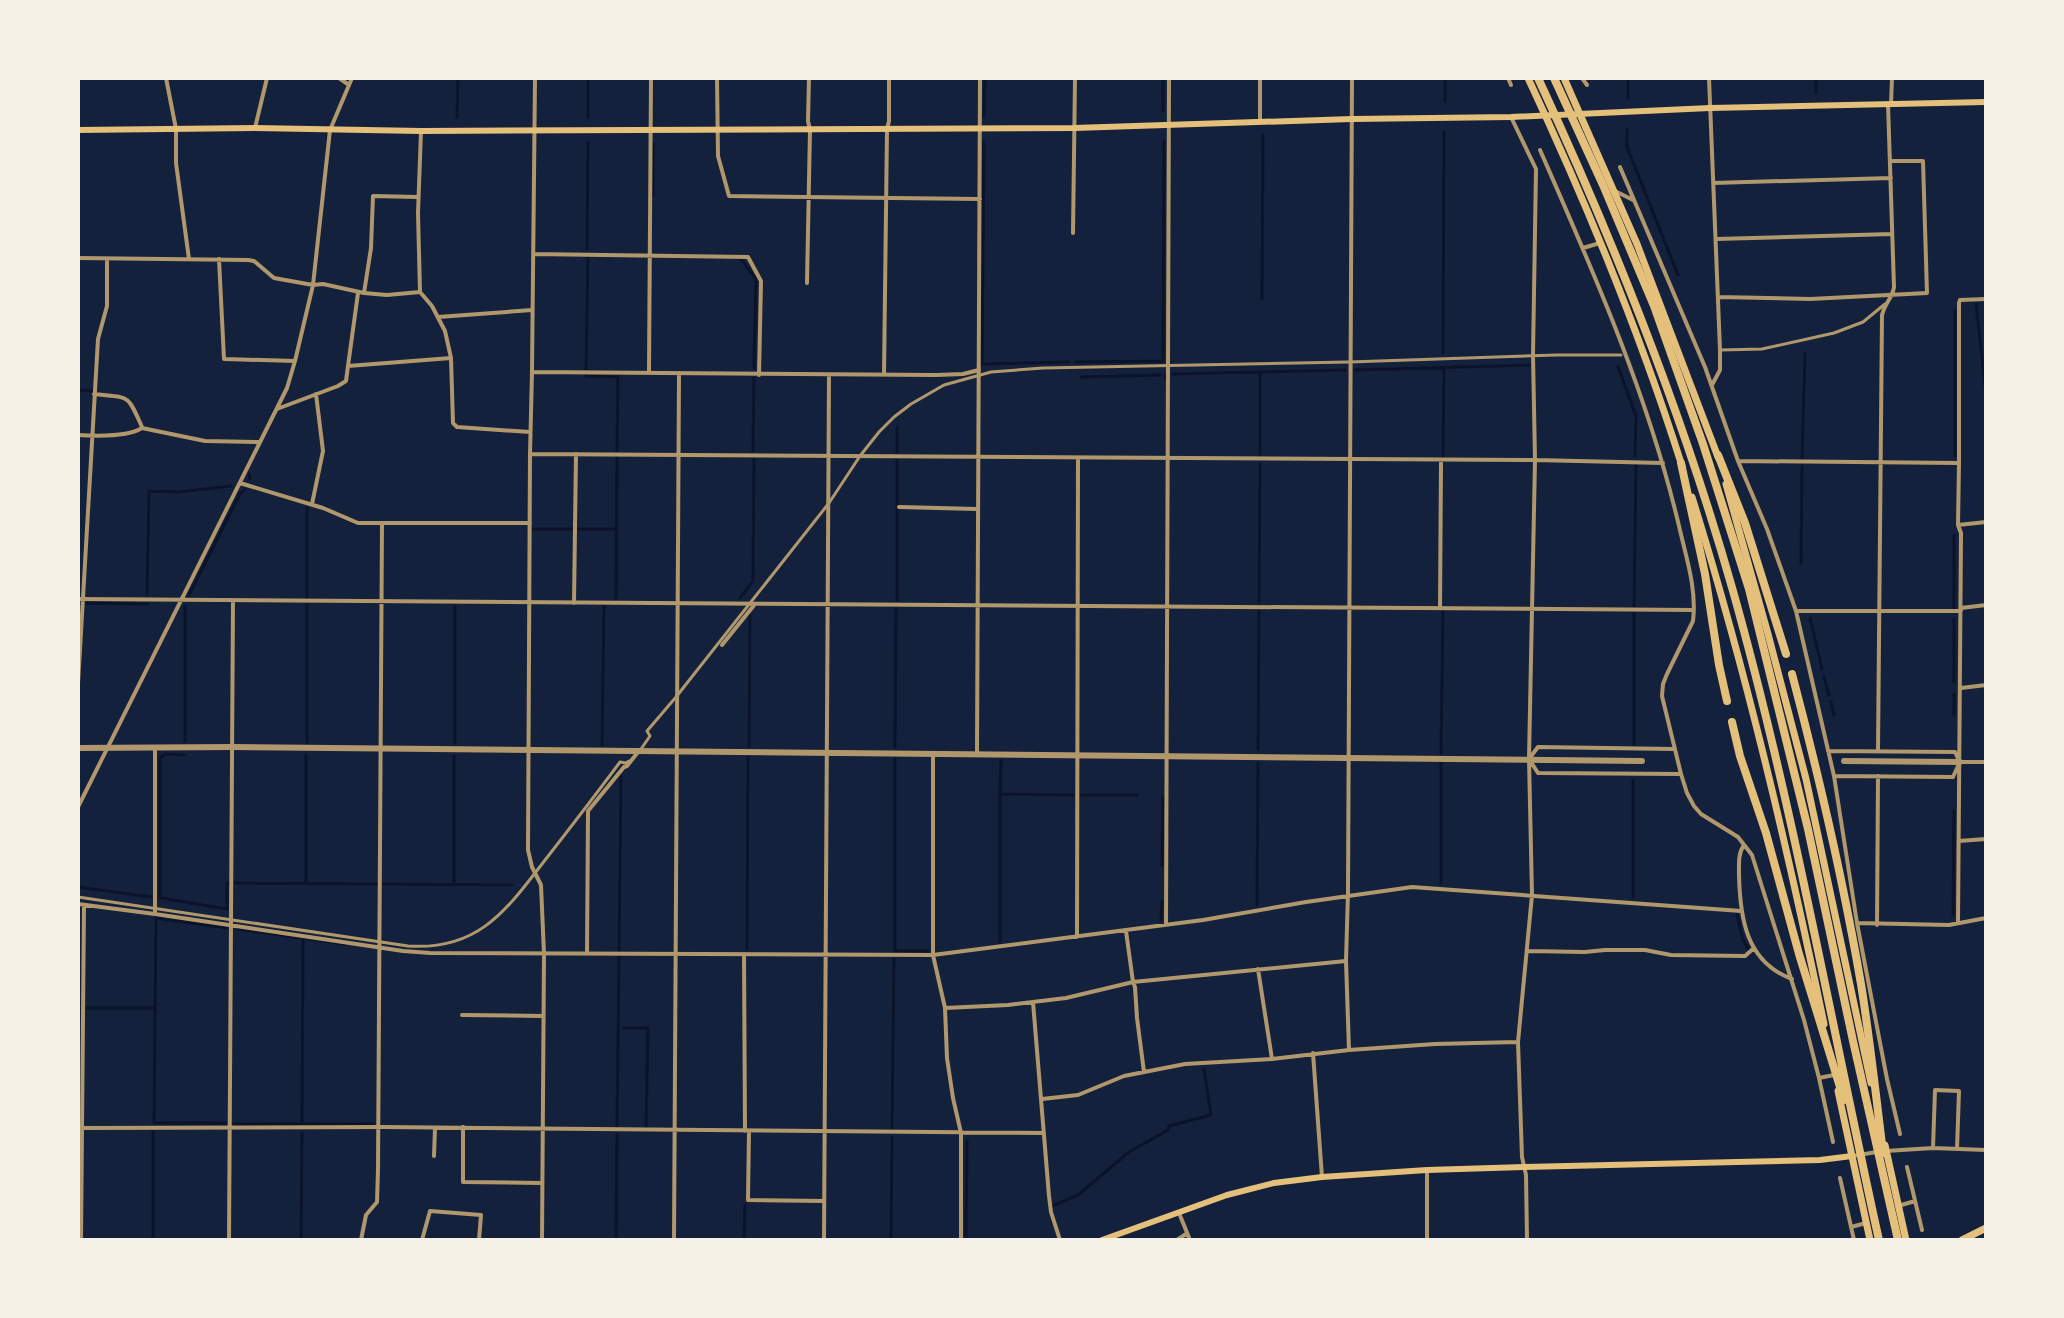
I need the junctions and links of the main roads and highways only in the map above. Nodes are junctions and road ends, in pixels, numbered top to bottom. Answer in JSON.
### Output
{"nodes":[{"id":1,"x":1528,"y":78,"type":"edge"},
{"id":2,"x":1538,"y":78,"type":"edge"},
{"id":3,"x":1554,"y":78,"type":"edge"},
{"id":4,"x":1564,"y":78,"type":"edge"},
{"id":5,"x":1986,"y":102,"type":"edge"},
{"id":6,"x":1580,"y":114,"type":"junction"},
{"id":7,"x":1546,"y":115,"type":"junction"},
{"id":8,"x":78,"y":130,"type":"edge"},
{"id":9,"x":1718,"y":455,"type":"junction"},
{"id":10,"x":1681,"y":463,"type":"junction"},
{"id":11,"x":1786,"y":654,"type":"dead end"},
{"id":12,"x":1792,"y":674,"type":"dead end"},
{"id":13,"x":1727,"y":701,"type":"dead end"},
{"id":14,"x":1732,"y":722,"type":"dead end"},
{"id":15,"x":1859,"y":1147,"type":"junction"},
{"id":16,"x":1852,"y":1156,"type":"junction"},
{"id":17,"x":1986,"y":1228,"type":"edge"},
{"id":18,"x":1102,"y":1240,"type":"edge"},
{"id":19,"x":1870,"y":1240,"type":"edge"},
{"id":20,"x":1879,"y":1240,"type":"edge"},
{"id":21,"x":1901,"y":1240,"type":"edge"},
{"id":22,"x":1962,"y":1240,"type":"edge"}],
"edges":[{"from":1,"to":7,"type":"main road"},
{"from":2,"to":15,"type":"highway"},
{"from":3,"to":21,"type":"highway"},
{"from":4,"to":6,"type":"main road"},
{"from":5,"to":6,"type":"main road"},
{"from":6,"to":7,"type":"main road"},
{"from":6,"to":9,"type":"main road"},
{"from":7,"to":8,"type":"main road"},
{"from":7,"to":10,"type":"main road"},
{"from":9,"to":11,"type":"highway"},
{"from":9,"to":21,"type":"main road"},
{"from":10,"to":13,"type":"highway"},
{"from":10,"to":16,"type":"main road"},
{"from":12,"to":21,"type":"highway"},
{"from":14,"to":15,"type":"highway"},
{"from":15,"to":20,"type":"highway"},
{"from":16,"to":18,"type":"main road"},
{"from":16,"to":19,"type":"main road"},
{"from":17,"to":22,"type":"main road"}]}
